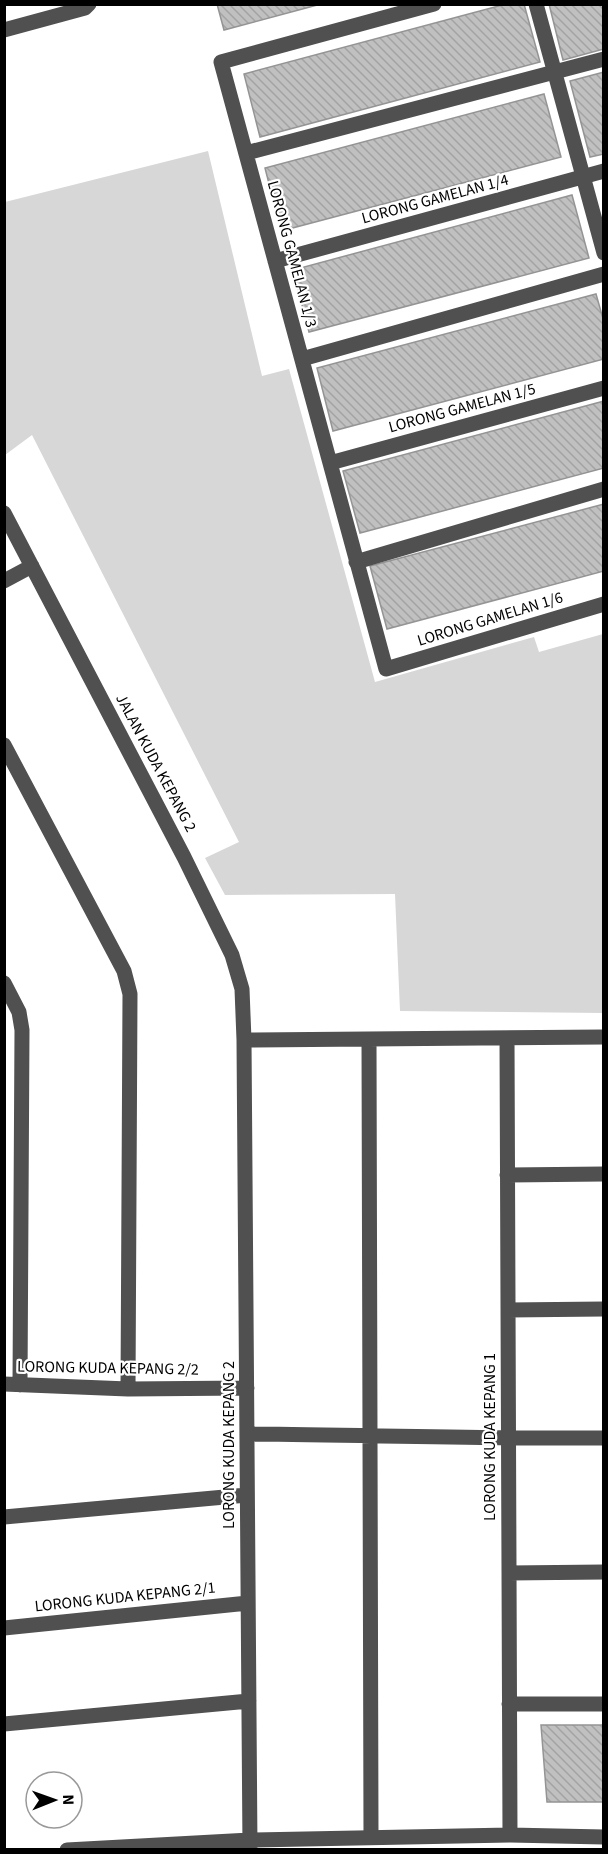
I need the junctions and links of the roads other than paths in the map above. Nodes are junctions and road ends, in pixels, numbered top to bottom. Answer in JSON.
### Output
{"nodes":[{"id":1,"x":89,"y":4,"type":"edge"},
{"id":2,"x":434,"y":4,"type":"edge"},
{"id":3,"x":536,"y":4,"type":"edge"},
{"id":4,"x":4,"y":30,"type":"edge"},
{"id":5,"x":603,"y":59,"type":"edge"},
{"id":6,"x":554,"y":72,"type":"junction"},
{"id":7,"x":246,"y":153,"type":"junction"},
{"id":8,"x":603,"y":171,"type":"edge"},
{"id":9,"x":582,"y":176,"type":"junction"},
{"id":10,"x":603,"y":253,"type":"edge"},
{"id":11,"x":275,"y":261,"type":"junction"},
{"id":12,"x":603,"y":274,"type":"edge"},
{"id":13,"x":302,"y":359,"type":"junction"},
{"id":14,"x":603,"y":388,"type":"edge"},
{"id":15,"x":330,"y":463,"type":"junction"},
{"id":16,"x":603,"y":489,"type":"edge"},
{"id":17,"x":4,"y":513,"type":"edge"},
{"id":18,"x":357,"y":562,"type":"junction"},
{"id":19,"x":32,"y":566,"type":"junction"},
{"id":20,"x":4,"y":581,"type":"edge"},
{"id":21,"x":603,"y":604,"type":"edge"},
{"id":22,"x":386,"y":669,"type":"joint"},
{"id":23,"x":4,"y":745,"type":"edge"},
{"id":24,"x":4,"y":983,"type":"edge"},
{"id":25,"x":603,"y":1037,"type":"edge"},
{"id":26,"x":507,"y":1038,"type":"junction"},
{"id":27,"x":369,"y":1039,"type":"junction"},
{"id":28,"x":244,"y":1040,"type":"junction"},
{"id":29,"x":603,"y":1174,"type":"edge"},
{"id":30,"x":507,"y":1175,"type":"junction"},
{"id":31,"x":603,"y":1309,"type":"edge"},
{"id":32,"x":508,"y":1310,"type":"junction"},
{"id":33,"x":12,"y":1384,"type":"edge"},
{"id":34,"x":247,"y":1388,"type":"junction"},
{"id":35,"x":128,"y":1389,"type":"junction"},
{"id":36,"x":247,"y":1434,"type":"junction"},
{"id":37,"x":370,"y":1435,"type":"junction"},
{"id":38,"x":603,"y":1438,"type":"edge"},
{"id":39,"x":508,"y":1439,"type":"junction"},
{"id":40,"x":247,"y":1496,"type":"junction"},
{"id":41,"x":4,"y":1517,"type":"edge"},
{"id":42,"x":603,"y":1572,"type":"edge"},
{"id":43,"x":509,"y":1573,"type":"junction"},
{"id":44,"x":248,"y":1603,"type":"junction"},
{"id":45,"x":4,"y":1628,"type":"edge"},
{"id":46,"x":249,"y":1701,"type":"junction"},
{"id":47,"x":509,"y":1704,"type":"junction"},
{"id":48,"x":603,"y":1704,"type":"edge"},
{"id":49,"x":4,"y":1724,"type":"edge"},
{"id":50,"x":510,"y":1836,"type":"junction"},
{"id":51,"x":603,"y":1837,"type":"edge"},
{"id":52,"x":370,"y":1838,"type":"junction"},
{"id":53,"x":250,"y":1845,"type":"edge"},
{"id":54,"x":67,"y":1850,"type":"edge"}],
"edges":[{"from":1,"to":4,"type":"street"},
{"from":2,"to":7,"type":"street","name":"LORONG GAMELAN 1/3"},
{"from":3,"to":6,"type":"street"},
{"from":5,"to":6,"type":"street"},
{"from":6,"to":7,"type":"street"},
{"from":6,"to":9,"type":"street"},
{"from":7,"to":11,"type":"street","name":"LORONG GAMELAN 1/3"},
{"from":8,"to":9,"type":"street","name":"LORONG GAMELAN 1/4"},
{"from":9,"to":10,"type":"street"},
{"from":9,"to":11,"type":"street","name":"LORONG GAMELAN 1/4"},
{"from":11,"to":13,"type":"street","name":"LORONG GAMELAN 1/3"},
{"from":12,"to":13,"type":"street"},
{"from":13,"to":15,"type":"street","name":"LORONG GAMELAN 1/3"},
{"from":14,"to":15,"type":"street","name":"LORONG GAMELAN 1/5"},
{"from":15,"to":18,"type":"street","name":"LORONG GAMELAN 1/3"},
{"from":16,"to":18,"type":"street"},
{"from":17,"to":19,"type":"street","name":"JALAN KUDA KEPANG 2"},
{"from":18,"to":22,"type":"street","name":"LORONG GAMELAN 1/3"},
{"from":19,"to":20,"type":"street"},
{"from":19,"to":28,"type":"street","name":"JALAN KUDA KEPANG 2"},
{"from":21,"to":22,"type":"street","name":"LORONG GAMELAN 1/6"},
{"from":23,"to":35,"type":"street"},
{"from":24,"to":33,"type":"street"},
{"from":25,"to":26,"type":"street"},
{"from":26,"to":27,"type":"street"},
{"from":26,"to":30,"type":"street","name":"LORONG KUDA KEPANG 1"},
{"from":27,"to":28,"type":"street"},
{"from":27,"to":37,"type":"street"},
{"from":28,"to":34,"type":"street","name":"LORONG KUDA KEPANG 2"},
{"from":29,"to":30,"type":"street"},
{"from":30,"to":32,"type":"street","name":"LORONG KUDA KEPANG 1"},
{"from":31,"to":32,"type":"street"},
{"from":32,"to":39,"type":"street","name":"LORONG KUDA KEPANG 1"},
{"from":33,"to":35,"type":"street","name":"LORONG KUDA KEPANG 2/2"},
{"from":34,"to":35,"type":"street","name":"LORONG KUDA KEPANG 2/2"},
{"from":34,"to":36,"type":"street","name":"LORONG KUDA KEPANG 2"},
{"from":36,"to":37,"type":"street"},
{"from":36,"to":40,"type":"street","name":"LORONG KUDA KEPANG 2"},
{"from":37,"to":39,"type":"street"},
{"from":37,"to":52,"type":"street"},
{"from":38,"to":39,"type":"street"},
{"from":39,"to":43,"type":"street","name":"LORONG KUDA KEPANG 1"},
{"from":40,"to":41,"type":"street"},
{"from":40,"to":44,"type":"street","name":"LORONG KUDA KEPANG 2"},
{"from":42,"to":43,"type":"street"},
{"from":43,"to":47,"type":"street","name":"LORONG KUDA KEPANG 1"},
{"from":44,"to":45,"type":"street","name":"LORONG KUDA KEPANG 2/1"},
{"from":44,"to":46,"type":"street","name":"LORONG KUDA KEPANG 2"},
{"from":46,"to":49,"type":"street"},
{"from":46,"to":53,"type":"street","name":"LORONG KUDA KEPANG 2"},
{"from":47,"to":48,"type":"street"},
{"from":47,"to":50,"type":"street","name":"LORONG KUDA KEPANG 1"},
{"from":50,"to":51,"type":"street"},
{"from":50,"to":52,"type":"street"},
{"from":52,"to":53,"type":"street"},
{"from":53,"to":54,"type":"street"}]}
